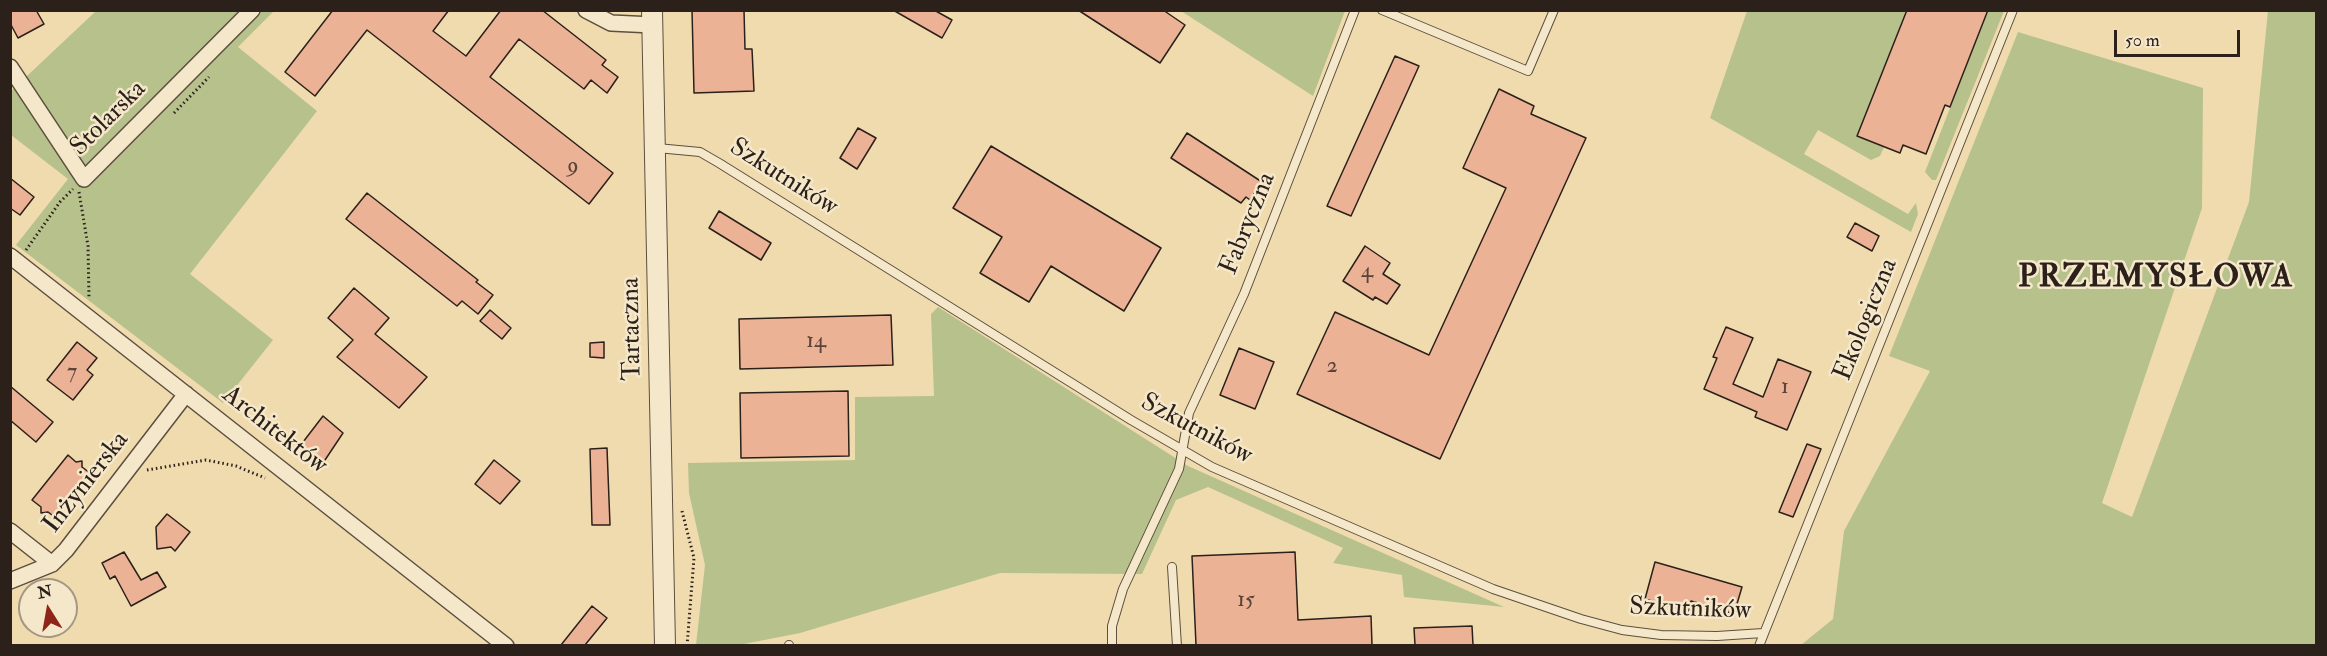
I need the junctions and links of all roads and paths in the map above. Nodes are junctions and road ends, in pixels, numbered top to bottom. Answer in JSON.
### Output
{"nodes":[{"id":1,"x":252,"y":10,"type":"edge"},
{"id":2,"x":586,"y":10,"type":"edge"},
{"id":3,"x":1355,"y":10,"type":"edge"},
{"id":4,"x":1382,"y":10,"type":"edge"},
{"id":5,"x":1554,"y":10,"type":"edge"},
{"id":6,"x":2013,"y":10,"type":"edge"},
{"id":7,"x":652,"y":18,"type":"edge"},
{"id":8,"x":14,"y":74,"type":"edge"},
{"id":9,"x":655,"y":148,"type":"junction"},
{"id":10,"x":78,"y":185,"type":"dead end"},
{"id":11,"x":10,"y":256,"type":"edge"},
{"id":12,"x":87,"y":316,"type":"junction"},
{"id":13,"x":186,"y":394,"type":"junction"},
{"id":14,"x":1182,"y":452,"type":"junction"},
{"id":15,"x":124,"y":475,"type":"junction"},
{"id":16,"x":270,"y":479,"type":"dead end"},
{"id":17,"x":10,"y":531,"type":"edge"},
{"id":18,"x":52,"y":564,"type":"junction"},
{"id":19,"x":1172,"y":567,"type":"dead end"},
{"id":20,"x":10,"y":581,"type":"edge"},
{"id":21,"x":1764,"y":633,"type":"junction"},
{"id":22,"x":506,"y":645,"type":"edge"},
{"id":23,"x":665,"y":645,"type":"edge"},
{"id":24,"x":1112,"y":645,"type":"edge"},
{"id":25,"x":1177,"y":645,"type":"edge"},
{"id":26,"x":1759,"y":645,"type":"edge"}],
"edges":[{"from":1,"to":8,"type":"street","name":"Stolarska"},
{"from":2,"to":7,"type":"street"},
{"from":3,"to":14,"type":"lane","name":"Fabryczna"},
{"from":4,"to":5,"type":"lane"},
{"from":6,"to":21,"type":"lane","name":"Ekologiczna"},
{"from":7,"to":9,"type":"street","name":"Tartaczna"},
{"from":9,"to":14,"type":"lane","name":"Szkutników"},
{"from":9,"to":23,"type":"street","name":"Tartaczna"},
{"from":10,"to":12,"type":"path"},
{"from":11,"to":12,"type":"street","name":"Architektów"},
{"from":12,"to":13,"type":"street","name":"Architektów"},
{"from":13,"to":15,"type":"street","name":"Inżynierska"},
{"from":13,"to":22,"type":"street","name":"Architektów"},
{"from":14,"to":21,"type":"lane","name":"Szkutników"},
{"from":14,"to":24,"type":"lane","name":"Fabryczna"},
{"from":15,"to":16,"type":"path"},
{"from":15,"to":18,"type":"street","name":"Inżynierska"},
{"from":17,"to":18,"type":"street"},
{"from":18,"to":20,"type":"street","name":"Inżynierska"},
{"from":19,"to":25,"type":"lane"},
{"from":21,"to":26,"type":"lane","name":"Ekologiczna"}]}
